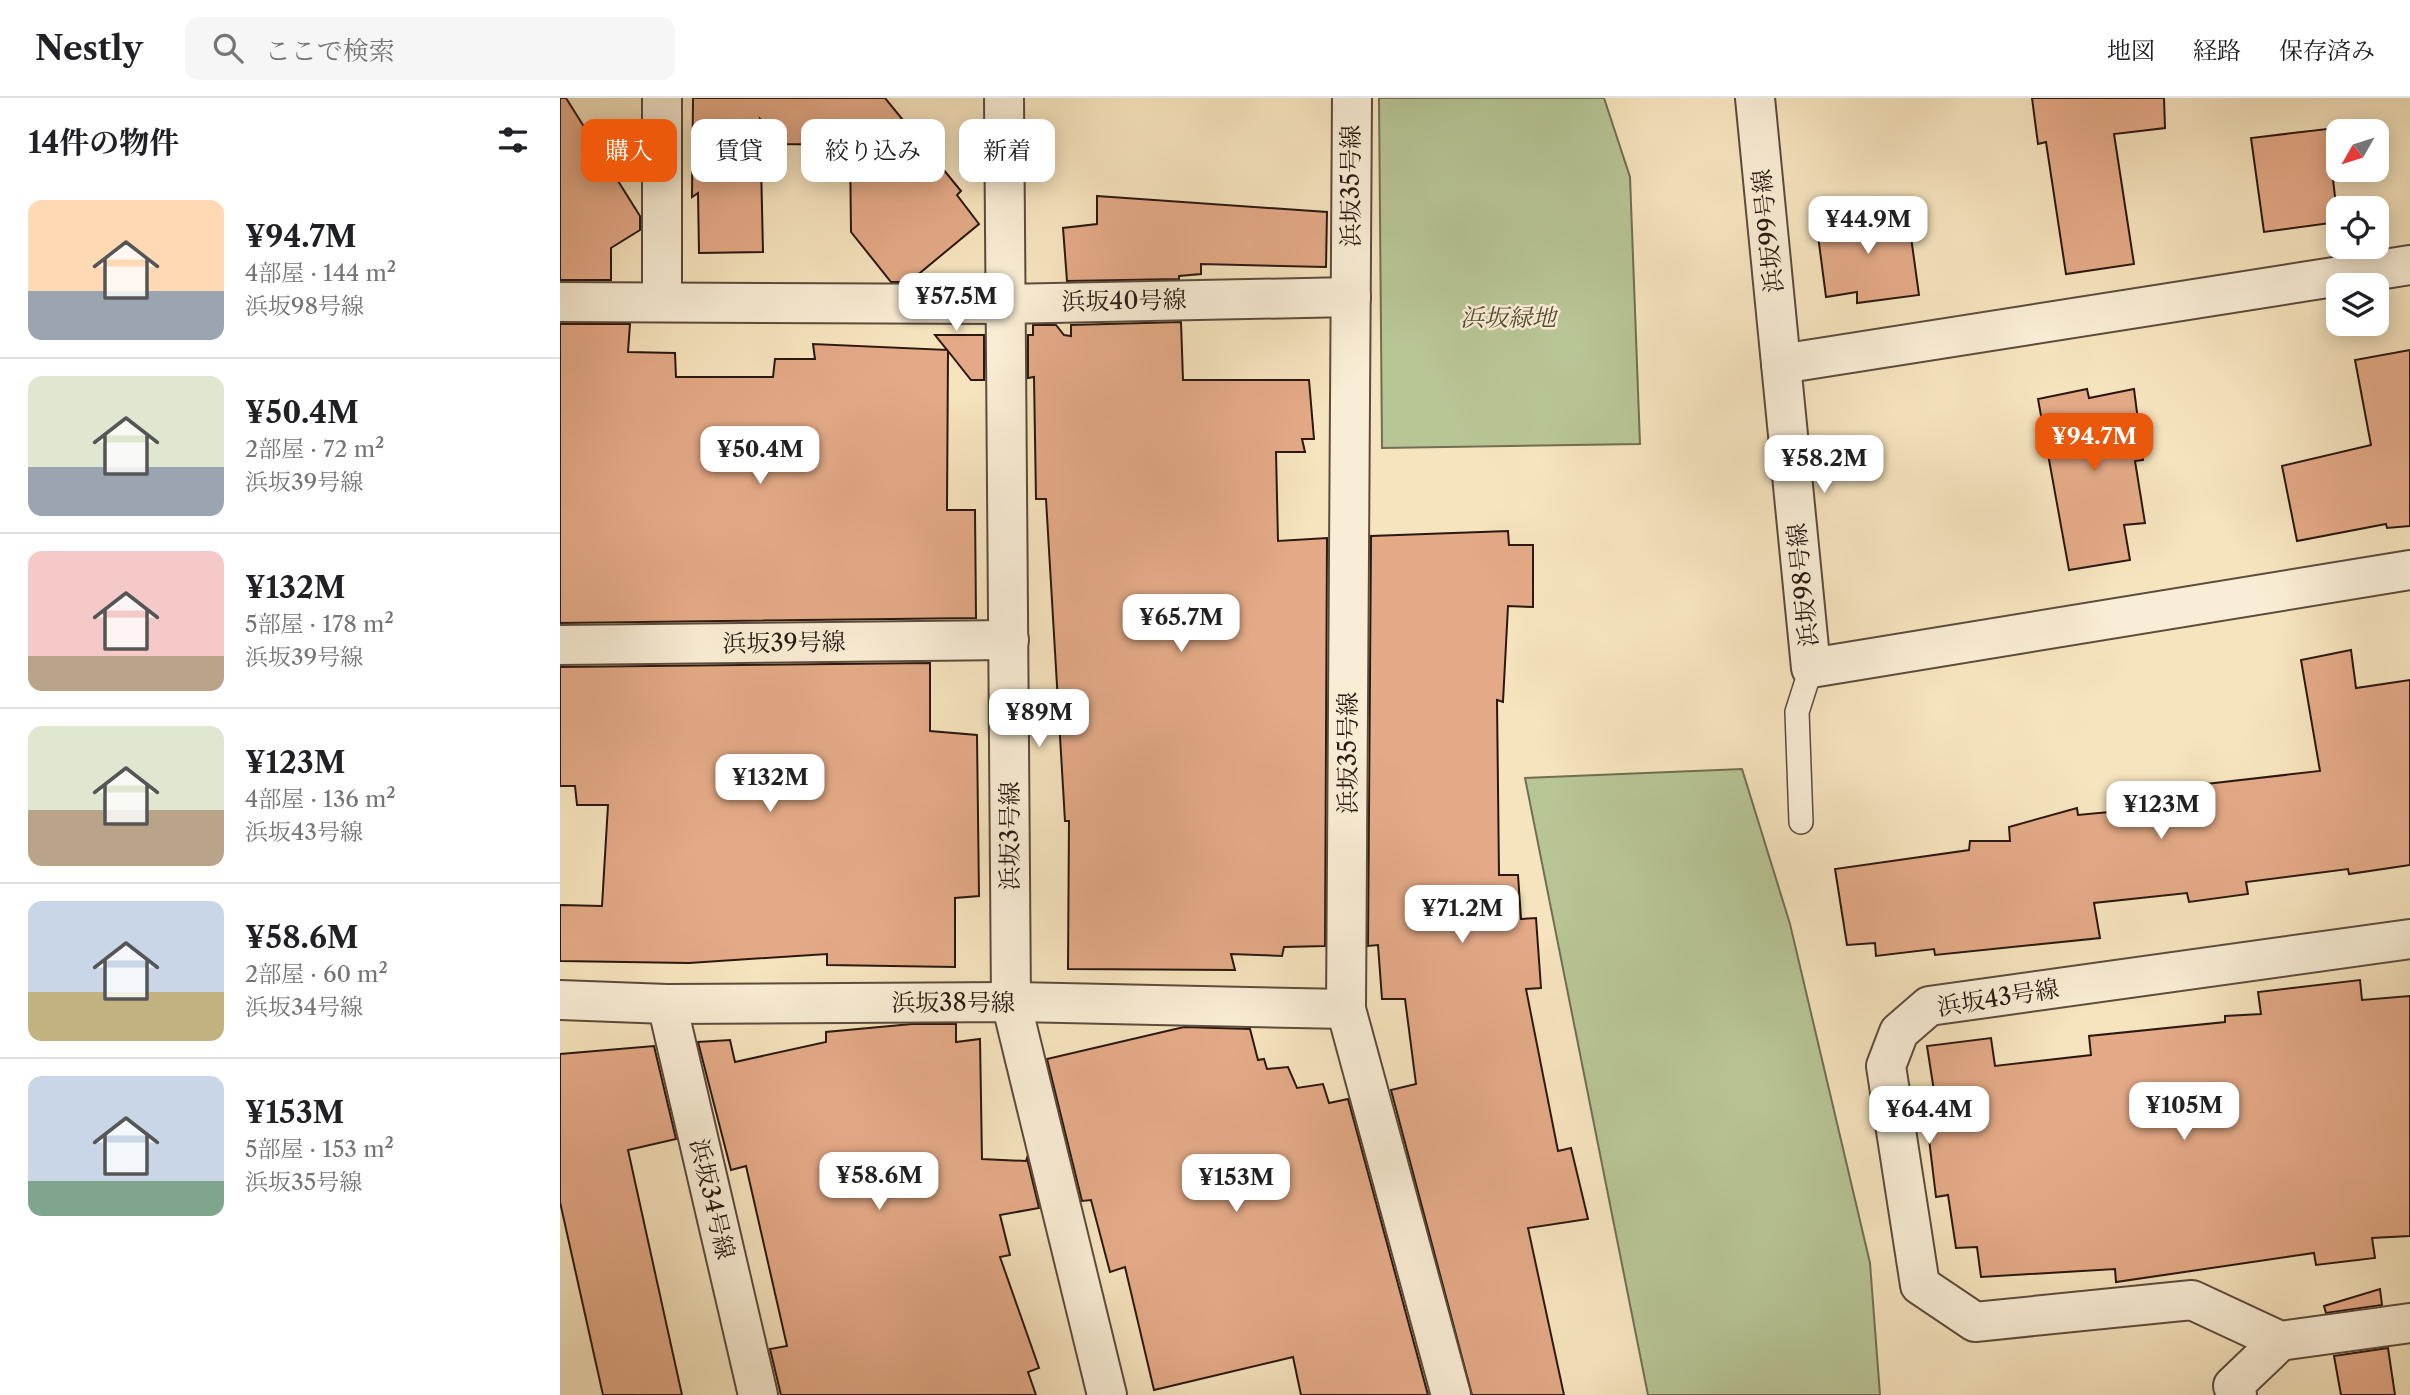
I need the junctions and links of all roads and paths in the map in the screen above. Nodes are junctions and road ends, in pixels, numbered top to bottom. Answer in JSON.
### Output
{"nodes":[{"id":1,"x":662,"y":98,"type":"edge"},
{"id":2,"x":1004,"y":98,"type":"edge"},
{"id":3,"x":1352,"y":98,"type":"edge"},
{"id":4,"x":1755,"y":98,"type":"edge"},
{"id":5,"x":2410,"y":265,"type":"edge"},
{"id":6,"x":1351,"y":297,"type":"junction"},
{"id":7,"x":560,"y":302,"type":"edge"},
{"id":8,"x":662,"y":302,"type":"junction"},
{"id":9,"x":1006,"y":304,"type":"junction"},
{"id":10,"x":1782,"y":364,"type":"junction"},
{"id":11,"x":2410,"y":570,"type":"edge"},
{"id":12,"x":1009,"y":640,"type":"junction"},
{"id":13,"x":560,"y":645,"type":"edge"},
{"id":14,"x":1811,"y":668,"type":"junction"},
{"id":15,"x":1801,"y":822,"type":"dead end"},
{"id":16,"x":2410,"y":939,"type":"edge"},
{"id":17,"x":560,"y":1000,"type":"edge"},
{"id":18,"x":1011,"y":1002,"type":"junction"},
{"id":19,"x":667,"y":1004,"type":"junction"},
{"id":20,"x":1346,"y":1009,"type":"junction"},
{"id":21,"x":2410,"y":1323,"type":"edge"},
{"id":22,"x":2280,"y":1340,"type":"junction"},
{"id":23,"x":758,"y":1395,"type":"edge"},
{"id":24,"x":1107,"y":1395,"type":"edge"},
{"id":25,"x":1451,"y":1395,"type":"edge"},
{"id":26,"x":2237,"y":1395,"type":"edge"}],
"edges":[{"from":1,"to":8,"type":"street"},
{"from":2,"to":9,"type":"street","name":"浜坂3号線"},
{"from":3,"to":6,"type":"street","name":"浜坂35号線"},
{"from":4,"to":10,"type":"street","name":"浜坂99号線"},
{"from":5,"to":10,"type":"street"},
{"from":6,"to":9,"type":"street","name":"浜坂40号線"},
{"from":6,"to":20,"type":"street","name":"浜坂35号線"},
{"from":7,"to":8,"type":"street","name":"浜坂40号線"},
{"from":8,"to":9,"type":"street","name":"浜坂40号線"},
{"from":9,"to":12,"type":"street","name":"浜坂3号線"},
{"from":10,"to":14,"type":"street","name":"浜坂98号線"},
{"from":11,"to":14,"type":"street","name":"浜坂98号線"},
{"from":12,"to":13,"type":"street","name":"浜坂39号線"},
{"from":12,"to":18,"type":"street","name":"浜坂3号線"},
{"from":14,"to":15,"type":"lane"},
{"from":16,"to":22,"type":"street","name":"浜坂43号線"},
{"from":17,"to":19,"type":"street","name":"浜坂38号線"},
{"from":18,"to":19,"type":"street","name":"浜坂38号線"},
{"from":18,"to":20,"type":"street","name":"浜坂38号線"},
{"from":18,"to":24,"type":"street","name":"浜坂3号線"},
{"from":19,"to":23,"type":"street","name":"浜坂34号線"},
{"from":20,"to":25,"type":"street","name":"浜坂35号線"},
{"from":21,"to":22,"type":"street"},
{"from":22,"to":26,"type":"street"}]}
